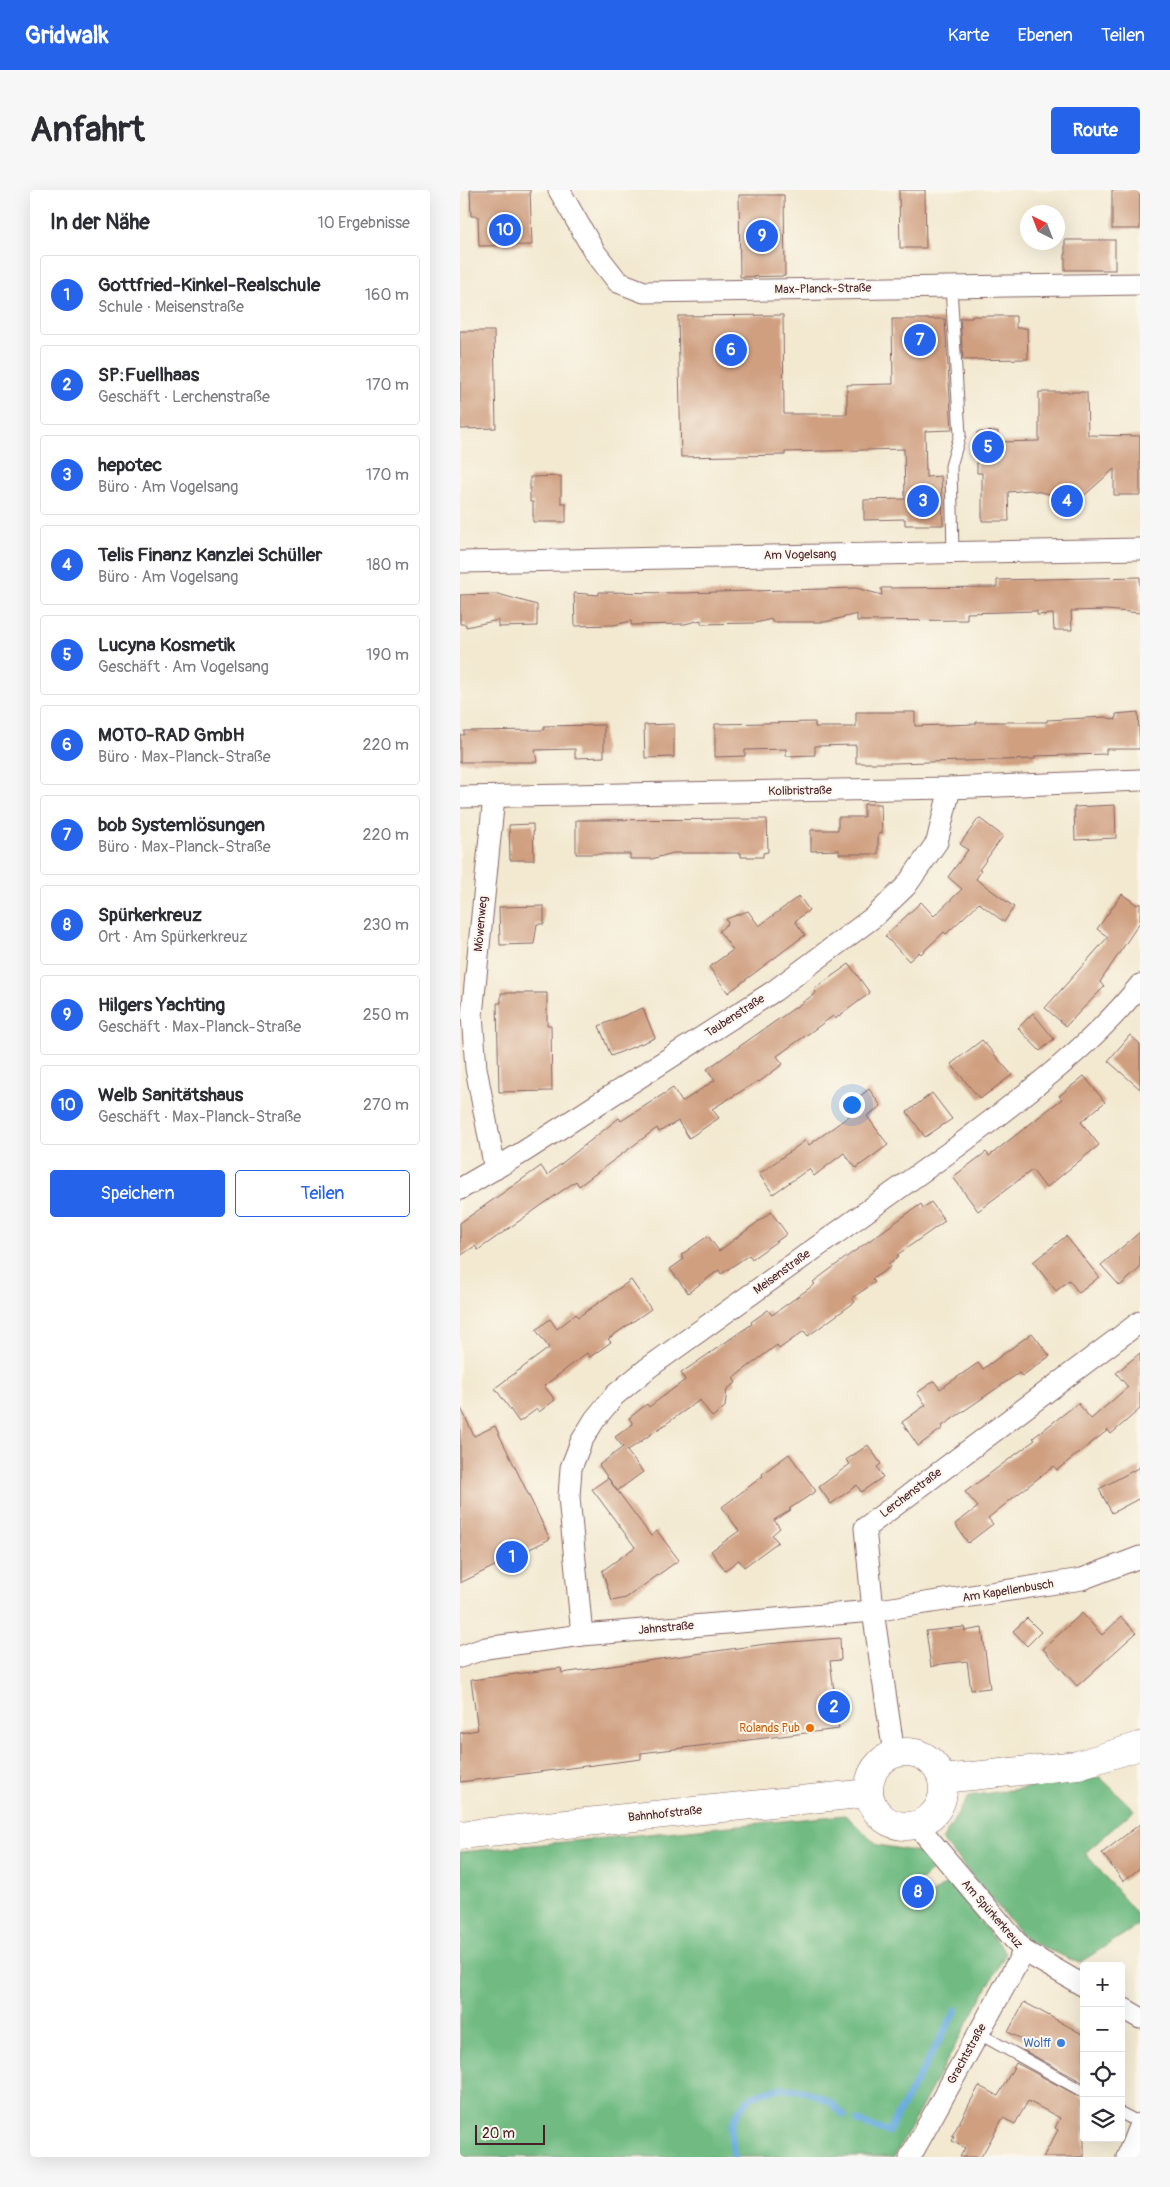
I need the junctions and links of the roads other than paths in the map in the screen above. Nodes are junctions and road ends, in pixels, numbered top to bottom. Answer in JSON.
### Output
{"nodes":[{"id":1,"x":559,"y":190,"type":"edge"},
{"id":2,"x":1140,"y":284,"type":"edge"},
{"id":3,"x":951,"y":287,"type":"junction"},
{"id":4,"x":1140,"y":549,"type":"edge"},
{"id":5,"x":952,"y":552,"type":"junction"},
{"id":6,"x":460,"y":562,"type":"edge"},
{"id":7,"x":1140,"y":780,"type":"edge"},
{"id":8,"x":950,"y":788,"type":"junction"},
{"id":9,"x":460,"y":797,"type":"edge"},
{"id":10,"x":494,"y":797,"type":"junction"},
{"id":11,"x":1140,"y":985,"type":"edge"},
{"id":12,"x":495,"y":1169,"type":"junction"},
{"id":13,"x":460,"y":1189,"type":"edge"},
{"id":14,"x":1140,"y":1322,"type":"edge"},
{"id":15,"x":1140,"y":1557,"type":"edge"},
{"id":16,"x":873,"y":1611,"type":"junction"},
{"id":17,"x":582,"y":1635,"type":"junction"},
{"id":18,"x":460,"y":1657,"type":"edge"},
{"id":19,"x":1140,"y":1746,"type":"edge"},
{"id":20,"x":894,"y":1754,"type":"junction"},
{"id":21,"x":942,"y":1779,"type":"junction"},
{"id":22,"x":870,"y":1793,"type":"junction"},
{"id":23,"x":916,"y":1825,"type":"junction"},
{"id":24,"x":460,"y":1835,"type":"edge"},
{"id":25,"x":1024,"y":1952,"type":"junction"},
{"id":26,"x":1080,"y":1984,"type":"edge"},
{"id":27,"x":1125,"y":2009,"type":"edge"},
{"id":28,"x":1140,"y":2018,"type":"edge"},
{"id":29,"x":978,"y":2033,"type":"junction"},
{"id":30,"x":1080,"y":2090,"type":"edge"},
{"id":31,"x":1125,"y":2115,"type":"edge"},
{"id":32,"x":1140,"y":2124,"type":"edge"},
{"id":33,"x":910,"y":2157,"type":"edge"},
{"id":34,"x":1127,"y":2157,"type":"edge"}],
"edges":[{"from":1,"to":3,"type":"street","name":"Max-Planck-Straße"},
{"from":2,"to":3,"type":"street","name":"Max-Planck-Straße"},
{"from":3,"to":5,"type":"lane"},
{"from":4,"to":5,"type":"street","name":"Am Vogelsang"},
{"from":5,"to":6,"type":"street","name":"Am Vogelsang"},
{"from":7,"to":8,"type":"street","name":"Kolibristraße"},
{"from":8,"to":10,"type":"street","name":"Kolibristraße"},
{"from":8,"to":12,"type":"street","name":"Taubenstraße"},
{"from":9,"to":10,"type":"street","name":"Kolibristraße"},
{"from":10,"to":12,"type":"street","name":"Möwenweg"},
{"from":11,"to":17,"type":"street","name":"Meisenstraße"},
{"from":12,"to":13,"type":"street","name":"Taubenstraße"},
{"from":14,"to":16,"type":"street","name":"Lerchenstraße"},
{"from":15,"to":16,"type":"street","name":"Am Kapellenbusch"},
{"from":16,"to":17,"type":"street","name":"Jahnstraße"},
{"from":16,"to":20,"type":"street","name":"Lerchenstraße"},
{"from":17,"to":18,"type":"street","name":"Jahnstraße"},
{"from":19,"to":21,"type":"street"},
{"from":20,"to":21,"type":"street"},
{"from":20,"to":22,"type":"street"},
{"from":21,"to":23,"type":"street"},
{"from":22,"to":23,"type":"street"},
{"from":22,"to":24,"type":"street","name":"Bahnhofstraße"},
{"from":23,"to":25,"type":"street","name":"Am Spürkerkreuz"},
{"from":25,"to":26,"type":"street","name":"Am Spürkerkreuz"},
{"from":25,"to":29,"type":"street","name":"Grachtstraße"},
{"from":27,"to":28,"type":"street"},
{"from":29,"to":30,"type":"lane"},
{"from":29,"to":33,"type":"street","name":"Grachtstraße"},
{"from":31,"to":32,"type":"lane"},
{"from":32,"to":34,"type":"street"}]}
